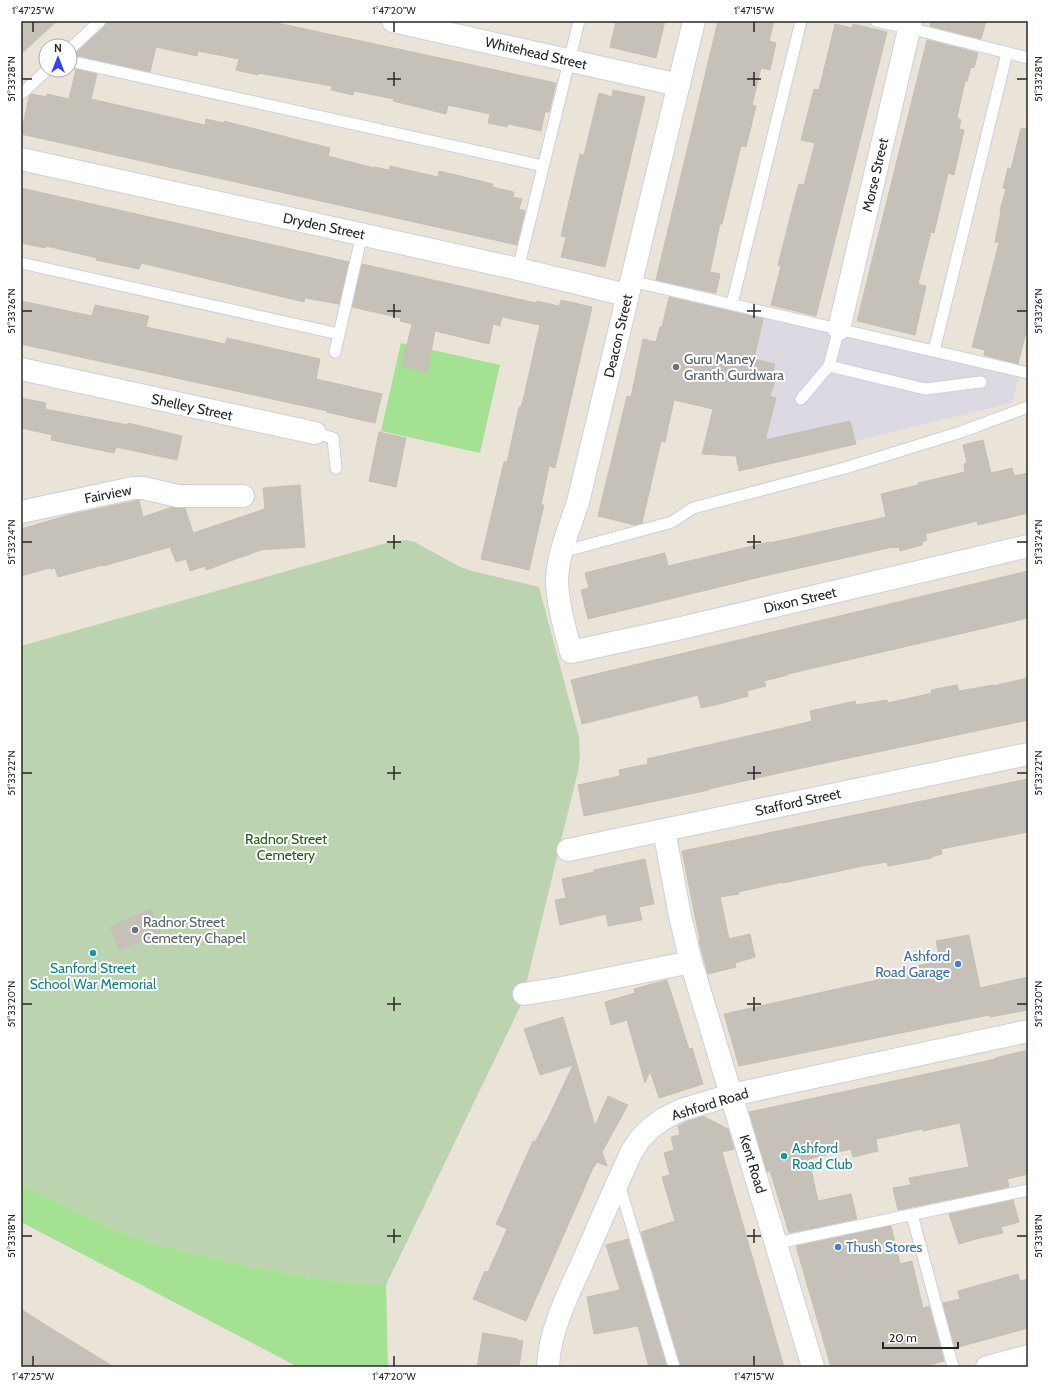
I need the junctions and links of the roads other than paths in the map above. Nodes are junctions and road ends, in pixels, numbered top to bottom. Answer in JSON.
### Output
{"nodes":[{"id":1,"x":100,"y":21,"type":"edge"},
{"id":2,"x":393,"y":21,"type":"edge"},
{"id":3,"x":579,"y":21,"type":"edge"},
{"id":4,"x":694,"y":21,"type":"edge"},
{"id":5,"x":801,"y":21,"type":"edge"},
{"id":6,"x":876,"y":21,"type":"edge"},
{"id":7,"x":910,"y":24,"type":"edge"},
{"id":8,"x":78,"y":42,"type":"edge"},
{"id":9,"x":1007,"y":53,"type":"junction"},
{"id":10,"x":1028,"y":58,"type":"edge"},
{"id":11,"x":569,"y":60,"type":"junction"},
{"id":12,"x":78,"y":63,"type":"edge"},
{"id":13,"x":38,"y":78,"type":"edge"},
{"id":14,"x":679,"y":85,"type":"junction"},
{"id":15,"x":21,"y":94,"type":"edge"},
{"id":16,"x":21,"y":158,"type":"edge"},
{"id":17,"x":543,"y":166,"type":"junction"},
{"id":18,"x":362,"y":234,"type":"junction"},
{"id":19,"x":21,"y":263,"type":"edge"},
{"id":20,"x":518,"y":269,"type":"junction"},
{"id":21,"x":629,"y":288,"type":"junction"},
{"id":22,"x":732,"y":304,"type":"junction"},
{"id":23,"x":839,"y":329,"type":"junction"},
{"id":24,"x":339,"y":334,"type":"junction"},
{"id":25,"x":934,"y":351,"type":"junction"},
{"id":26,"x":335,"y":352,"type":"dead end"},
{"id":27,"x":829,"y":366,"type":"junction"},
{"id":28,"x":21,"y":369,"type":"edge"},
{"id":29,"x":1028,"y":373,"type":"edge"},
{"id":30,"x":982,"y":382,"type":"dead end"},
{"id":31,"x":801,"y":399,"type":"dead end"},
{"id":32,"x":1028,"y":407,"type":"edge"},
{"id":33,"x":315,"y":434,"type":"joint"},
{"id":34,"x":336,"y":468,"type":"dead end"},
{"id":35,"x":243,"y":496,"type":"dead end"},
{"id":36,"x":21,"y":512,"type":"edge"},
{"id":37,"x":1028,"y":546,"type":"edge"},
{"id":38,"x":562,"y":552,"type":"junction"},
{"id":39,"x":571,"y":652,"type":"joint"},
{"id":40,"x":1028,"y":754,"type":"edge"},
{"id":41,"x":664,"y":830,"type":"junction"},
{"id":42,"x":568,"y":850,"type":"dead end"},
{"id":43,"x":690,"y":962,"type":"junction"},
{"id":44,"x":524,"y":994,"type":"dead end"},
{"id":45,"x":1028,"y":1031,"type":"edge"},
{"id":46,"x":731,"y":1095,"type":"junction"},
{"id":47,"x":618,"y":1181,"type":"junction"},
{"id":48,"x":1028,"y":1190,"type":"edge"},
{"id":49,"x":912,"y":1214,"type":"junction"},
{"id":50,"x":777,"y":1243,"type":"junction"},
{"id":51,"x":1028,"y":1356,"type":"edge"},
{"id":52,"x":548,"y":1367,"type":"edge"},
{"id":53,"x":674,"y":1367,"type":"edge"},
{"id":54,"x":814,"y":1367,"type":"edge"},
{"id":55,"x":953,"y":1367,"type":"edge"},
{"id":56,"x":987,"y":1367,"type":"edge"}],
"edges":[{"from":1,"to":8,"type":"lane"},
{"from":2,"to":11,"type":"street","name":"Whitehead Street"},
{"from":3,"to":11,"type":"lane"},
{"from":4,"to":14,"type":"street","name":"Deacon Street"},
{"from":5,"to":22,"type":"lane"},
{"from":6,"to":7,"type":"lane"},
{"from":7,"to":9,"type":"lane"},
{"from":7,"to":23,"type":"street","name":"Morse Street"},
{"from":9,"to":10,"type":"lane"},
{"from":9,"to":25,"type":"lane"},
{"from":11,"to":14,"type":"street","name":"Whitehead Street"},
{"from":11,"to":17,"type":"lane"},
{"from":12,"to":17,"type":"lane"},
{"from":13,"to":15,"type":"lane"},
{"from":14,"to":21,"type":"street","name":"Deacon Street"},
{"from":16,"to":18,"type":"street","name":"Dryden Street"},
{"from":17,"to":20,"type":"lane"},
{"from":18,"to":20,"type":"street","name":"Dryden Street"},
{"from":18,"to":24,"type":"lane"},
{"from":19,"to":24,"type":"lane"},
{"from":20,"to":21,"type":"street","name":"Dryden Street"},
{"from":21,"to":22,"type":"lane"},
{"from":21,"to":38,"type":"street","name":"Deacon Street"},
{"from":22,"to":23,"type":"lane"},
{"from":23,"to":25,"type":"lane"},
{"from":23,"to":27,"type":"lane"},
{"from":24,"to":26,"type":"lane"},
{"from":25,"to":29,"type":"lane"},
{"from":27,"to":30,"type":"lane"},
{"from":27,"to":31,"type":"lane"},
{"from":28,"to":33,"type":"street","name":"Shelley Street"},
{"from":32,"to":38,"type":"lane"},
{"from":33,"to":34,"type":"lane","name":"Shelley Street"},
{"from":35,"to":36,"type":"street","name":"Fairview"},
{"from":37,"to":39,"type":"street","name":"Dixon Street"},
{"from":38,"to":39,"type":"street","name":"Deacon Street"},
{"from":40,"to":41,"type":"street","name":"Stafford Street"},
{"from":41,"to":42,"type":"street","name":"Stafford Street"},
{"from":41,"to":43,"type":"street","name":"Kent Road"},
{"from":43,"to":44,"type":"street"},
{"from":43,"to":46,"type":"street","name":"Kent Road"},
{"from":45,"to":46,"type":"street","name":"Ashford Road"},
{"from":46,"to":47,"type":"street","name":"Ashford Road"},
{"from":46,"to":50,"type":"street","name":"Kent Road"},
{"from":47,"to":52,"type":"street","name":"Ashford Road"},
{"from":47,"to":53,"type":"lane"},
{"from":48,"to":49,"type":"lane"},
{"from":49,"to":50,"type":"lane"},
{"from":49,"to":55,"type":"lane"},
{"from":50,"to":54,"type":"street","name":"Kent Road"},
{"from":51,"to":56,"type":"street"}]}
